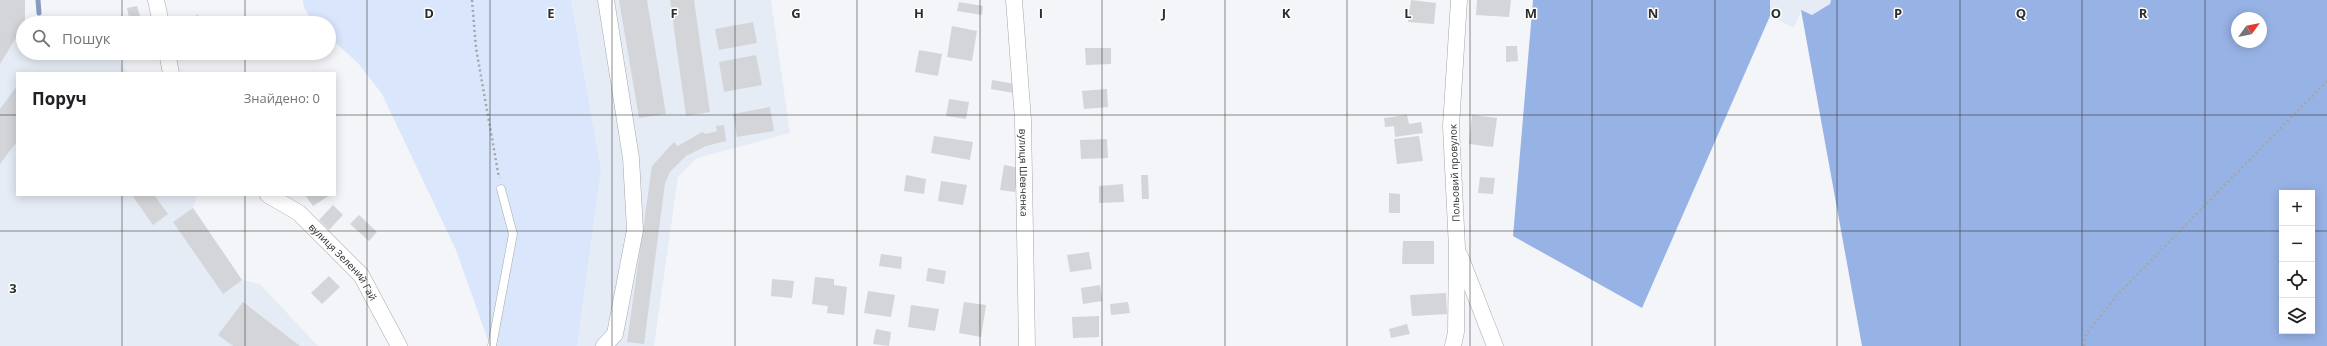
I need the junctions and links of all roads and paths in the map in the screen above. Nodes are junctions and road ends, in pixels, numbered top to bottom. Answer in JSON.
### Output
{"nodes":[{"id":1,"x":156,"y":0,"type":"edge"},
{"id":2,"x":472,"y":0,"type":"edge"},
{"id":3,"x":606,"y":0,"type":"edge"},
{"id":4,"x":1014,"y":0,"type":"edge"},
{"id":5,"x":1459,"y":0,"type":"edge"},
{"id":6,"x":159,"y":16,"type":"edge"},
{"id":7,"x":168,"y":60,"type":"edge"},
{"id":8,"x":171,"y":72,"type":"edge"},
{"id":9,"x":2327,"y":81,"type":"edge"},
{"id":10,"x":501,"y":189,"type":"joint"},
{"id":11,"x":270,"y":196,"type":"edge"},
{"id":12,"x":1457,"y":248,"type":"junction"},
{"id":13,"x":399,"y":346,"type":"edge"},
{"id":14,"x":492,"y":346,"type":"edge"},
{"id":15,"x":604,"y":346,"type":"edge"},
{"id":16,"x":1027,"y":346,"type":"edge"},
{"id":17,"x":1453,"y":346,"type":"edge"},
{"id":18,"x":1495,"y":346,"type":"edge"},
{"id":19,"x":2084,"y":346,"type":"edge"}],
"edges":[{"from":1,"to":6,"type":"street"},
{"from":2,"to":10,"type":"path"},
{"from":3,"to":15,"type":"street"},
{"from":4,"to":16,"type":"street","name":"вулиця Шевченка"},
{"from":5,"to":12,"type":"street","name":"Польовий провулок"},
{"from":7,"to":8,"type":"street"},
{"from":9,"to":19,"type":"path"},
{"from":10,"to":14,"type":"lane"},
{"from":11,"to":13,"type":"street","name":"вулиця Зелений Гай"},
{"from":12,"to":17,"type":"street","name":"Польовий провулок"},
{"from":12,"to":18,"type":"street"}]}
